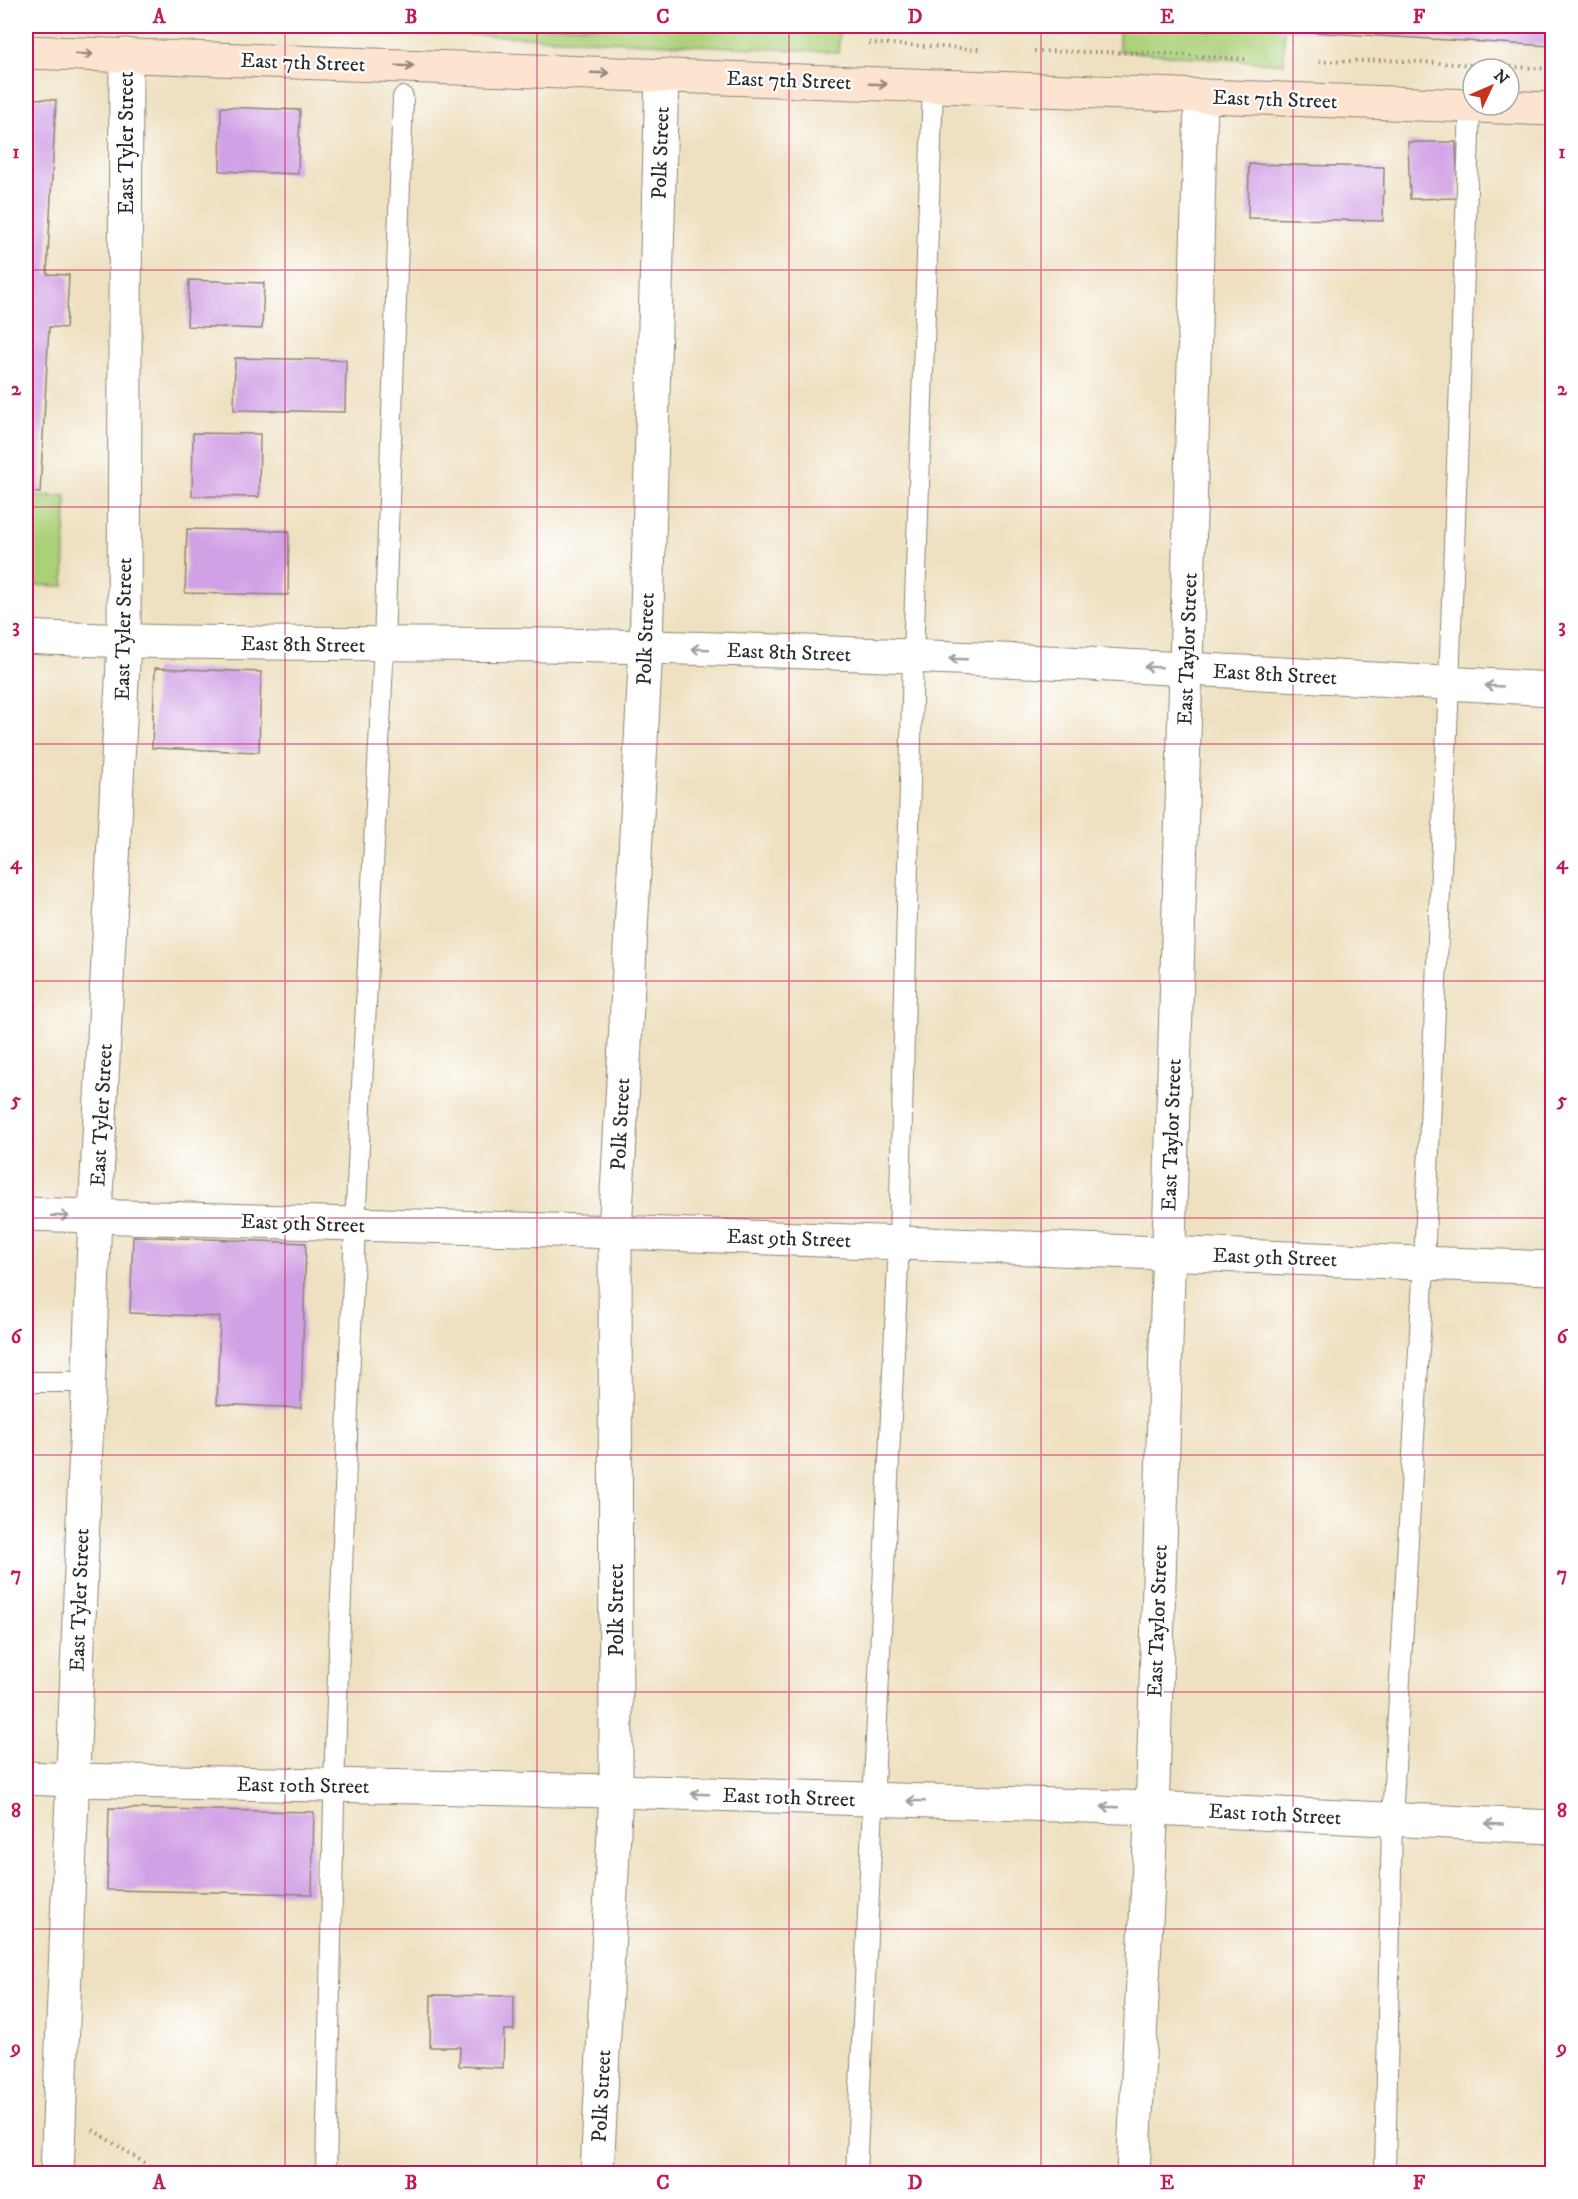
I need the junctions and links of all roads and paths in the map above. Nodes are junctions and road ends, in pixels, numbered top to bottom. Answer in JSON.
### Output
{"nodes":[{"id":1,"x":1236,"y":26,"type":"edge"},
{"id":2,"x":1171,"y":28,"type":"dead end"},
{"id":3,"x":869,"y":43,"type":"dead end"},
{"id":4,"x":981,"y":49,"type":"dead end"},
{"id":5,"x":1027,"y":51,"type":"dead end"},
{"id":6,"x":26,"y":52,"type":"edge"},
{"id":7,"x":126,"y":55,"type":"junction"},
{"id":8,"x":1246,"y":59,"type":"dead end"},
{"id":9,"x":1314,"y":62,"type":"dead end"},
{"id":10,"x":1552,"y":69,"type":"edge"},
{"id":11,"x":662,"y":76,"type":"junction"},
{"id":12,"x":933,"y":86,"type":"junction"},
{"id":13,"x":1201,"y":96,"type":"junction"},
{"id":14,"x":403,"y":97,"type":"dead end"},
{"id":15,"x":1461,"y":106,"type":"edge"},
{"id":16,"x":1521,"y":108,"type":"edge"},
{"id":17,"x":1552,"y":109,"type":"edge"},
{"id":18,"x":1470,"y":117,"type":"edge"},
{"id":19,"x":26,"y":637,"type":"edge"},
{"id":20,"x":124,"y":642,"type":"junction"},
{"id":21,"x":384,"y":645,"type":"junction"},
{"id":22,"x":646,"y":647,"type":"junction"},
{"id":23,"x":913,"y":657,"type":"junction"},
{"id":24,"x":1186,"y":669,"type":"junction"},
{"id":25,"x":1449,"y":683,"type":"junction"},
{"id":26,"x":1552,"y":689,"type":"edge"},
{"id":27,"x":26,"y":1214,"type":"edge"},
{"id":28,"x":95,"y":1217,"type":"junction"},
{"id":29,"x":355,"y":1224,"type":"junction"},
{"id":30,"x":615,"y":1232,"type":"junction"},
{"id":31,"x":899,"y":1242,"type":"junction"},
{"id":32,"x":1167,"y":1252,"type":"junction"},
{"id":33,"x":1424,"y":1263,"type":"junction"},
{"id":34,"x":1552,"y":1268,"type":"edge"},
{"id":35,"x":26,"y":1382,"type":"edge"},
{"id":36,"x":89,"y":1382,"type":"junction"},
{"id":37,"x":26,"y":1778,"type":"edge"},
{"id":38,"x":72,"y":1780,"type":"junction"},
{"id":39,"x":334,"y":1785,"type":"junction"},
{"id":40,"x":616,"y":1791,"type":"junction"},
{"id":41,"x":874,"y":1799,"type":"junction"},
{"id":42,"x":1152,"y":1808,"type":"junction"},
{"id":43,"x":1392,"y":1819,"type":"junction"},
{"id":44,"x":1552,"y":1827,"type":"edge"},
{"id":45,"x":59,"y":2109,"type":"junction"},
{"id":46,"x":57,"y":2174,"type":"edge"},
{"id":47,"x":162,"y":2174,"type":"edge"},
{"id":48,"x":326,"y":2174,"type":"edge"},
{"id":49,"x":597,"y":2174,"type":"edge"},
{"id":50,"x":856,"y":2174,"type":"edge"},
{"id":51,"x":1133,"y":2174,"type":"edge"},
{"id":52,"x":1385,"y":2174,"type":"edge"}],
"edges":[{"from":1,"to":2,"type":"path"},
{"from":3,"to":4,"type":"path"},
{"from":5,"to":8,"type":"path"},
{"from":6,"to":7,"type":"main road","name":"East 7th Street","one_way":true},
{"from":7,"to":11,"type":"main road","name":"East 7th Street","one_way":true},
{"from":7,"to":20,"type":"street","name":"East Tyler Street"},
{"from":9,"to":10,"type":"path"},
{"from":11,"to":12,"type":"main road","name":"East 7th Street","one_way":true},
{"from":11,"to":22,"type":"street","name":"Polk Street"},
{"from":12,"to":13,"type":"main road","name":"East 7th Street"},
{"from":12,"to":23,"type":"lane"},
{"from":13,"to":15,"type":"main road","name":"East 7th Street"},
{"from":13,"to":24,"type":"street","name":"East Taylor Street"},
{"from":14,"to":21,"type":"lane"},
{"from":16,"to":17,"type":"main road","name":"East 7th Street"},
{"from":18,"to":25,"type":"lane"},
{"from":19,"to":20,"type":"street","name":"East 8th Street"},
{"from":20,"to":21,"type":"street","name":"East 8th Street"},
{"from":20,"to":28,"type":"street","name":"East Tyler Street"},
{"from":21,"to":22,"type":"street","name":"East 8th Street"},
{"from":21,"to":29,"type":"lane"},
{"from":23,"to":22,"type":"street","name":"East 8th Street","one_way":true},
{"from":22,"to":30,"type":"street","name":"Polk Street"},
{"from":24,"to":23,"type":"street","name":"East 8th Street","one_way":true},
{"from":23,"to":31,"type":"lane"},
{"from":24,"to":25,"type":"street","name":"East 8th Street"},
{"from":24,"to":32,"type":"street","name":"East Taylor Street"},
{"from":26,"to":25,"type":"street","name":"East 8th Street","one_way":true},
{"from":25,"to":33,"type":"lane"},
{"from":27,"to":28,"type":"street","name":"East 9th Street","one_way":true},
{"from":28,"to":29,"type":"street","name":"East 9th Street"},
{"from":28,"to":36,"type":"street","name":"East Tyler Street"},
{"from":29,"to":30,"type":"street","name":"East 9th Street"},
{"from":29,"to":39,"type":"lane"},
{"from":30,"to":31,"type":"street","name":"East 9th Street"},
{"from":30,"to":40,"type":"street","name":"Polk Street"},
{"from":31,"to":32,"type":"street","name":"East 9th Street"},
{"from":31,"to":41,"type":"lane"},
{"from":32,"to":33,"type":"street","name":"East 9th Street"},
{"from":32,"to":42,"type":"street","name":"East Taylor Street"},
{"from":33,"to":34,"type":"street","name":"East 9th Street"},
{"from":33,"to":43,"type":"lane"},
{"from":35,"to":36,"type":"lane"},
{"from":36,"to":38,"type":"street","name":"East Tyler Street"},
{"from":37,"to":38,"type":"street","name":"East 10th Street"},
{"from":38,"to":39,"type":"street","name":"East 10th Street"},
{"from":38,"to":45,"type":"street","name":"East Tyler Street"},
{"from":39,"to":40,"type":"street","name":"East 10th Street"},
{"from":39,"to":48,"type":"lane"},
{"from":41,"to":40,"type":"street","name":"East 10th Street","one_way":true},
{"from":40,"to":49,"type":"street","name":"Polk Street"},
{"from":42,"to":41,"type":"street","name":"East 10th Street","one_way":true},
{"from":41,"to":50,"type":"lane"},
{"from":42,"to":43,"type":"street","name":"East 10th Street"},
{"from":42,"to":51,"type":"street","name":"East Taylor Street"},
{"from":44,"to":43,"type":"street","name":"East 10th Street","one_way":true},
{"from":43,"to":52,"type":"lane"},
{"from":45,"to":46,"type":"street","name":"East Tyler Street"},
{"from":45,"to":47,"type":"path"}]}
